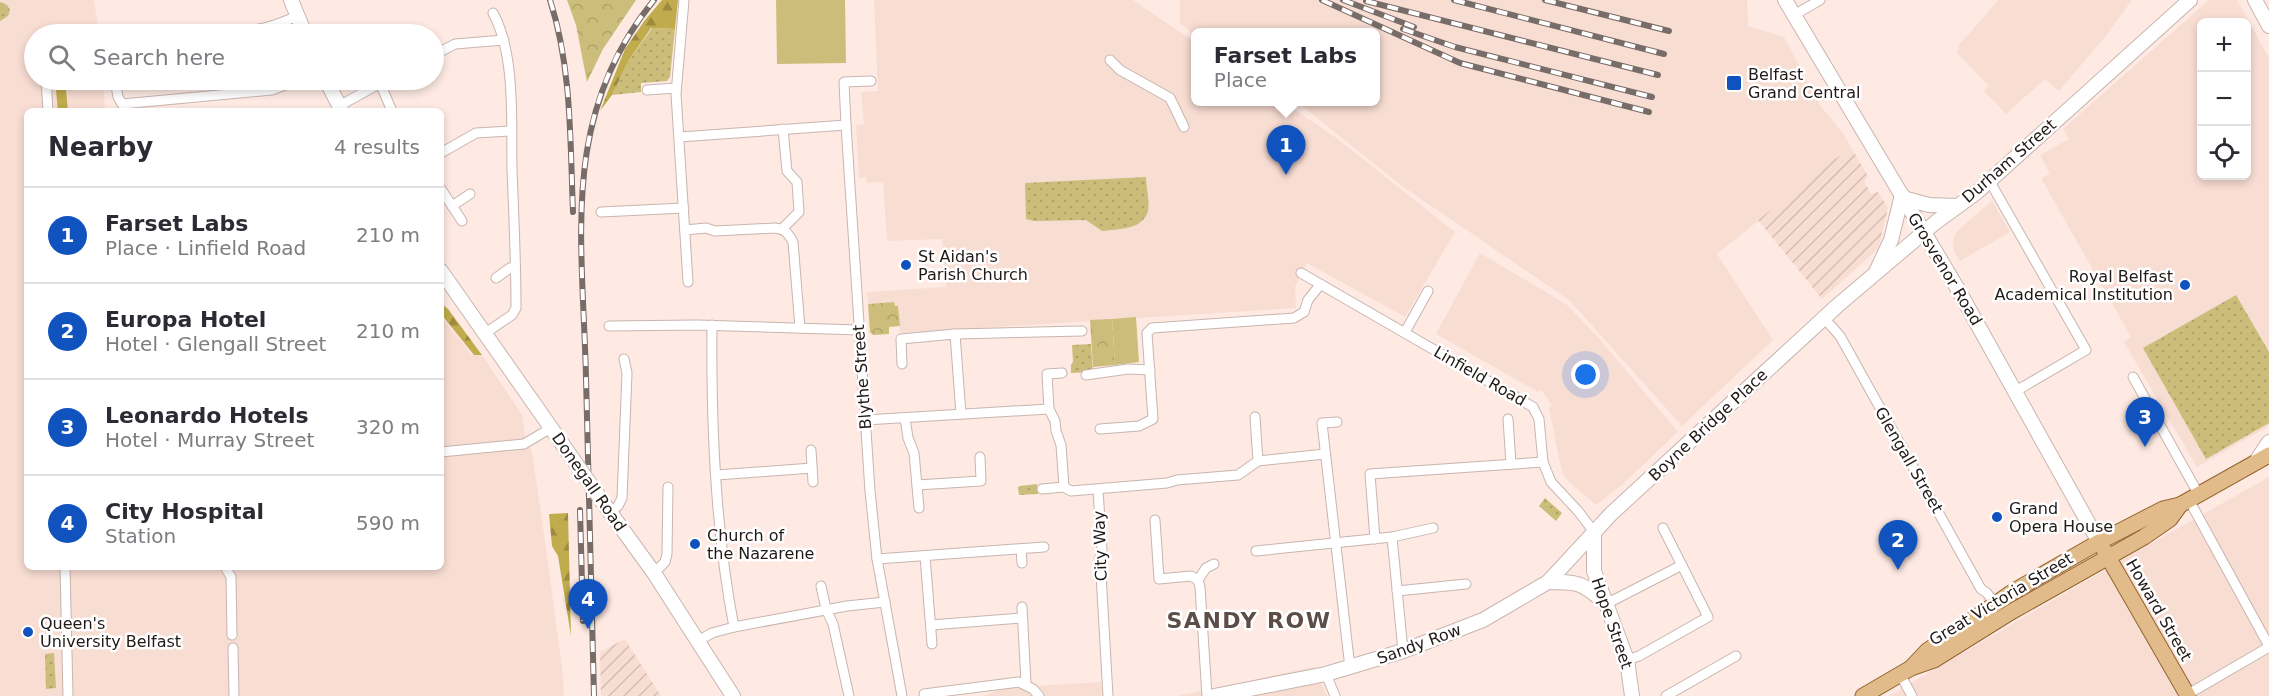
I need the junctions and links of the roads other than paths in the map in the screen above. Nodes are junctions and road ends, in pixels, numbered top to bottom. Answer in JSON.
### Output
{"nodes":[{"id":1,"x":291,"y":0,"type":"edge"},
{"id":2,"x":684,"y":0,"type":"edge"},
{"id":3,"x":1785,"y":0,"type":"edge"},
{"id":4,"x":1820,"y":0,"type":"edge"},
{"id":5,"x":2190,"y":0,"type":"edge"},
{"id":6,"x":2255,"y":0,"type":"edge"},
{"id":7,"x":493,"y":12,"type":"dead end"},
{"id":8,"x":1794,"y":15,"type":"junction"},
{"id":9,"x":297,"y":16,"type":"junction"},
{"id":10,"x":280,"y":24,"type":"edge"},
{"id":11,"x":301,"y":24,"type":"edge"},
{"id":12,"x":2269,"y":26,"type":"edge"},
{"id":13,"x":504,"y":40,"type":"junction"},
{"id":14,"x":444,"y":49,"type":"edge"},
{"id":15,"x":1110,"y":60,"type":"dead end"},
{"id":16,"x":871,"y":81,"type":"dead end"},
{"id":17,"x":676,"y":88,"type":"junction"},
{"id":18,"x":47,"y":90,"type":"edge"},
{"id":19,"x":117,"y":90,"type":"edge"},
{"id":20,"x":273,"y":90,"type":"edge"},
{"id":21,"x":331,"y":90,"type":"edge"},
{"id":22,"x":369,"y":90,"type":"edge"},
{"id":23,"x":386,"y":90,"type":"edge"},
{"id":24,"x":647,"y":90,"type":"dead end"},
{"id":25,"x":48,"y":108,"type":"edge"},
{"id":26,"x":341,"y":108,"type":"edge"},
{"id":27,"x":391,"y":108,"type":"edge"},
{"id":28,"x":846,"y":125,"type":"junction"},
{"id":29,"x":1184,"y":127,"type":"dead end"},
{"id":30,"x":783,"y":129,"type":"junction"},
{"id":31,"x":511,"y":131,"type":"junction"},
{"id":32,"x":680,"y":137,"type":"junction"},
{"id":33,"x":444,"y":151,"type":"edge"},
{"id":34,"x":1989,"y":180,"type":"junction"},
{"id":35,"x":444,"y":194,"type":"edge"},
{"id":36,"x":470,"y":194,"type":"dead end"},
{"id":37,"x":1903,"y":197,"type":"junction"},
{"id":38,"x":452,"y":206,"type":"junction"},
{"id":39,"x":1957,"y":206,"type":"junction"},
{"id":40,"x":684,"y":208,"type":"junction"},
{"id":41,"x":601,"y":212,"type":"dead end"},
{"id":42,"x":462,"y":221,"type":"dead end"},
{"id":43,"x":782,"y":229,"type":"junction"},
{"id":44,"x":685,"y":230,"type":"junction"},
{"id":45,"x":1924,"y":233,"type":"junction"},
{"id":46,"x":515,"y":267,"type":"junction"},
{"id":47,"x":1301,"y":273,"type":"dead end"},
{"id":48,"x":444,"y":275,"type":"edge"},
{"id":49,"x":1875,"y":275,"type":"junction"},
{"id":50,"x":496,"y":278,"type":"dead end"},
{"id":51,"x":688,"y":282,"type":"dead end"},
{"id":52,"x":1320,"y":285,"type":"junction"},
{"id":53,"x":1428,"y":291,"type":"dead end"},
{"id":54,"x":1824,"y":318,"type":"junction"},
{"id":55,"x":712,"y":325,"type":"junction"},
{"id":56,"x":609,"y":326,"type":"dead end"},
{"id":57,"x":800,"y":328,"type":"junction"},
{"id":58,"x":859,"y":330,"type":"junction"},
{"id":59,"x":1082,"y":331,"type":"dead end"},
{"id":60,"x":1405,"y":332,"type":"junction"},
{"id":61,"x":484,"y":334,"type":"junction"},
{"id":62,"x":955,"y":334,"type":"junction"},
{"id":63,"x":624,"y":359,"type":"dead end"},
{"id":64,"x":902,"y":364,"type":"dead end"},
{"id":65,"x":1150,"y":370,"type":"junction"},
{"id":66,"x":1062,"y":373,"type":"dead end"},
{"id":67,"x":1086,"y":375,"type":"dead end"},
{"id":68,"x":2133,"y":377,"type":"dead end"},
{"id":69,"x":2016,"y":391,"type":"junction"},
{"id":70,"x":1049,"y":409,"type":"junction"},
{"id":71,"x":961,"y":414,"type":"junction"},
{"id":72,"x":1255,"y":417,"type":"dead end"},
{"id":73,"x":905,"y":418,"type":"junction"},
{"id":74,"x":1508,"y":419,"type":"dead end"},
{"id":75,"x":865,"y":420,"type":"junction"},
{"id":76,"x":1337,"y":422,"type":"dead end"},
{"id":77,"x":1100,"y":429,"type":"dead end"},
{"id":78,"x":553,"y":431,"type":"junction"},
{"id":79,"x":2269,"y":442,"type":"edge"},
{"id":80,"x":810,"y":450,"type":"dead end"},
{"id":81,"x":444,"y":452,"type":"edge"},
{"id":82,"x":1325,"y":454,"type":"junction"},
{"id":83,"x":980,"y":457,"type":"dead end"},
{"id":84,"x":2263,"y":457,"type":"edge"},
{"id":85,"x":1258,"y":461,"type":"junction"},
{"id":86,"x":1544,"y":462,"type":"junction"},
{"id":87,"x":1511,"y":464,"type":"junction"},
{"id":88,"x":812,"y":468,"type":"junction"},
{"id":89,"x":717,"y":475,"type":"junction"},
{"id":90,"x":813,"y":483,"type":"dead end"},
{"id":91,"x":917,"y":485,"type":"junction"},
{"id":92,"x":668,"y":488,"type":"dead end"},
{"id":93,"x":1064,"y":488,"type":"junction"},
{"id":94,"x":1042,"y":489,"type":"dead end"},
{"id":95,"x":1098,"y":490,"type":"junction"},
{"id":96,"x":2189,"y":500,"type":"junction"},
{"id":97,"x":919,"y":508,"type":"dead end"},
{"id":98,"x":609,"y":510,"type":"junction"},
{"id":99,"x":1155,"y":520,"type":"dead end"},
{"id":100,"x":1433,"y":528,"type":"dead end"},
{"id":101,"x":1663,"y":528,"type":"dead end"},
{"id":102,"x":1594,"y":532,"type":"junction"},
{"id":103,"x":1392,"y":537,"type":"junction"},
{"id":104,"x":1375,"y":538,"type":"junction"},
{"id":105,"x":2099,"y":542,"type":"junction"},
{"id":106,"x":1336,"y":543,"type":"junction"},
{"id":107,"x":1044,"y":547,"type":"dead end"},
{"id":108,"x":1021,"y":549,"type":"junction"},
{"id":109,"x":1256,"y":551,"type":"dead end"},
{"id":110,"x":925,"y":556,"type":"junction"},
{"id":111,"x":2108,"y":558,"type":"junction"},
{"id":112,"x":877,"y":559,"type":"junction"},
{"id":113,"x":1022,"y":563,"type":"dead end"},
{"id":114,"x":1214,"y":564,"type":"dead end"},
{"id":115,"x":1682,"y":565,"type":"junction"},
{"id":116,"x":65,"y":570,"type":"edge"},
{"id":117,"x":227,"y":570,"type":"edge"},
{"id":118,"x":654,"y":573,"type":"junction"},
{"id":119,"x":1198,"y":580,"type":"junction"},
{"id":120,"x":1548,"y":582,"type":"junction"},
{"id":121,"x":1466,"y":584,"type":"dead end"},
{"id":122,"x":821,"y":586,"type":"dead end"},
{"id":123,"x":1397,"y":591,"type":"junction"},
{"id":124,"x":885,"y":602,"type":"junction"},
{"id":125,"x":1994,"y":603,"type":"junction"},
{"id":126,"x":1606,"y":604,"type":"junction"},
{"id":127,"x":1022,"y":607,"type":"dead end"},
{"id":128,"x":826,"y":609,"type":"junction"},
{"id":129,"x":1022,"y":618,"type":"junction"},
{"id":130,"x":931,"y":625,"type":"junction"},
{"id":131,"x":734,"y":627,"type":"junction"},
{"id":132,"x":232,"y":635,"type":"dead end"},
{"id":133,"x":698,"y":641,"type":"junction"},
{"id":134,"x":932,"y":644,"type":"dead end"},
{"id":135,"x":2269,"y":646,"type":"edge"},
{"id":136,"x":233,"y":648,"type":"dead end"},
{"id":137,"x":1402,"y":651,"type":"junction"},
{"id":138,"x":1736,"y":656,"type":"dead end"},
{"id":139,"x":1627,"y":660,"type":"junction"},
{"id":140,"x":1350,"y":668,"type":"junction"},
{"id":141,"x":1906,"y":671,"type":"junction"},
{"id":142,"x":1326,"y":674,"type":"junction"},
{"id":143,"x":1026,"y":684,"type":"junction"},
{"id":144,"x":924,"y":694,"type":"dead end"},
{"id":145,"x":68,"y":696,"type":"edge"},
{"id":146,"x":234,"y":696,"type":"edge"},
{"id":147,"x":733,"y":696,"type":"edge"},
{"id":148,"x":849,"y":696,"type":"edge"},
{"id":149,"x":902,"y":696,"type":"edge"},
{"id":150,"x":1038,"y":696,"type":"edge"},
{"id":151,"x":1108,"y":696,"type":"edge"},
{"id":152,"x":1207,"y":696,"type":"edge"},
{"id":153,"x":1214,"y":696,"type":"edge"},
{"id":154,"x":1335,"y":696,"type":"edge"},
{"id":155,"x":1632,"y":696,"type":"edge"},
{"id":156,"x":1666,"y":696,"type":"edge"},
{"id":157,"x":1863,"y":696,"type":"edge"},
{"id":158,"x":1912,"y":696,"type":"edge"},
{"id":159,"x":2187,"y":696,"type":"edge"}],
"edges":[{"from":1,"to":9,"type":"main road"},
{"from":2,"to":17,"type":"street"},
{"from":3,"to":8,"type":"main road","name":"Grosvenor Road"},
{"from":4,"to":8,"type":"street"},
{"from":5,"to":34,"type":"main road","name":"Durham Street"},
{"from":6,"to":12,"type":"main road"},
{"from":7,"to":13,"type":"street"},
{"from":8,"to":37,"type":"main road","name":"Grosvenor Road"},
{"from":9,"to":10,"type":"street"},
{"from":9,"to":11,"type":"main road"},
{"from":13,"to":14,"type":"street"},
{"from":13,"to":31,"type":"street"},
{"from":15,"to":29,"type":"street"},
{"from":16,"to":28,"type":"street","name":"Blythe Street"},
{"from":17,"to":24,"type":"street"},
{"from":17,"to":32,"type":"street"},
{"from":18,"to":25,"type":"street"},
{"from":19,"to":20,"type":"street"},
{"from":21,"to":26,"type":"main road"},
{"from":22,"to":26,"type":"street"},
{"from":23,"to":27,"type":"street"},
{"from":28,"to":30,"type":"street"},
{"from":28,"to":58,"type":"street","name":"Blythe Street"},
{"from":30,"to":32,"type":"street"},
{"from":30,"to":43,"type":"street"},
{"from":31,"to":33,"type":"street"},
{"from":31,"to":46,"type":"street"},
{"from":32,"to":40,"type":"street"},
{"from":34,"to":39,"type":"main road","name":"Durham Street"},
{"from":34,"to":69,"type":"street"},
{"from":35,"to":38,"type":"street"},
{"from":36,"to":38,"type":"street"},
{"from":37,"to":39,"type":"main road"},
{"from":37,"to":45,"type":"main road","name":"Grosvenor Road"},
{"from":37,"to":49,"type":"main road"},
{"from":38,"to":42,"type":"street"},
{"from":39,"to":45,"type":"main road","name":"Durham Street"},
{"from":40,"to":41,"type":"street"},
{"from":40,"to":44,"type":"street"},
{"from":43,"to":44,"type":"street"},
{"from":43,"to":57,"type":"street"},
{"from":44,"to":51,"type":"street"},
{"from":45,"to":49,"type":"main road","name":"Durham Street"},
{"from":45,"to":69,"type":"main road","name":"Grosvenor Road"},
{"from":46,"to":50,"type":"street"},
{"from":46,"to":61,"type":"street"},
{"from":47,"to":52,"type":"street","name":"Linfield Road"},
{"from":48,"to":61,"type":"main road","name":"Donegall Road"},
{"from":49,"to":54,"type":"main road","name":"Durham Street"},
{"from":52,"to":60,"type":"street","name":"Linfield Road"},
{"from":52,"to":65,"type":"street"},
{"from":53,"to":60,"type":"street"},
{"from":54,"to":102,"type":"main road","name":"Boyne Bridge Place"},
{"from":54,"to":125,"type":"street","name":"Glengall Street"},
{"from":55,"to":56,"type":"street"},
{"from":55,"to":57,"type":"street"},
{"from":55,"to":89,"type":"street"},
{"from":57,"to":58,"type":"street"},
{"from":58,"to":75,"type":"street","name":"Blythe Street"},
{"from":59,"to":62,"type":"street"},
{"from":60,"to":86,"type":"street","name":"Linfield Road"},
{"from":61,"to":78,"type":"main road","name":"Donegall Road"},
{"from":62,"to":64,"type":"street"},
{"from":62,"to":71,"type":"street"},
{"from":63,"to":98,"type":"street"},
{"from":65,"to":67,"type":"street"},
{"from":65,"to":77,"type":"street"},
{"from":66,"to":70,"type":"street"},
{"from":68,"to":96,"type":"street"},
{"from":69,"to":105,"type":"main road","name":"Grosvenor Road"},
{"from":70,"to":71,"type":"street"},
{"from":70,"to":93,"type":"street"},
{"from":71,"to":73,"type":"street"},
{"from":72,"to":85,"type":"street"},
{"from":73,"to":75,"type":"street"},
{"from":73,"to":91,"type":"street"},
{"from":74,"to":87,"type":"street"},
{"from":75,"to":112,"type":"street","name":"Blythe Street"},
{"from":76,"to":82,"type":"street"},
{"from":78,"to":81,"type":"street"},
{"from":78,"to":98,"type":"main road","name":"Donegall Road","bridge":true},
{"from":79,"to":84,"type":"main road"},
{"from":80,"to":88,"type":"street"},
{"from":82,"to":85,"type":"street"},
{"from":82,"to":106,"type":"street"},
{"from":83,"to":91,"type":"street"},
{"from":84,"to":96,"type":"main road"},
{"from":85,"to":95,"type":"street"},
{"from":86,"to":87,"type":"street"},
{"from":86,"to":102,"type":"street","name":"Linfield Road"},
{"from":87,"to":104,"type":"street"},
{"from":88,"to":89,"type":"street"},
{"from":88,"to":90,"type":"street"},
{"from":89,"to":131,"type":"street"},
{"from":91,"to":97,"type":"street"},
{"from":92,"to":118,"type":"street"},
{"from":93,"to":94,"type":"street","name":"City Way"},
{"from":93,"to":95,"type":"street","name":"City Way"},
{"from":95,"to":151,"type":"street","name":"City Way"},
{"from":96,"to":105,"type":"main road","name":"Great Victoria Street"},
{"from":96,"to":111,"type":"main road","name":"Great Victoria Street"},
{"from":96,"to":135,"type":"street"},
{"from":98,"to":118,"type":"main road","name":"Donegall Road"},
{"from":99,"to":119,"type":"street"},
{"from":100,"to":103,"type":"street"},
{"from":101,"to":115,"type":"street"},
{"from":102,"to":120,"type":"main road","name":"Sandy Row"},
{"from":102,"to":126,"type":"main road","name":"Hope Street"},
{"from":103,"to":104,"type":"street"},
{"from":103,"to":123,"type":"street"},
{"from":104,"to":106,"type":"street"},
{"from":105,"to":111,"type":"main road","name":"Howard Street"},
{"from":105,"to":125,"type":"main road","name":"Great Victoria Street"},
{"from":106,"to":109,"type":"street"},
{"from":106,"to":140,"type":"street"},
{"from":107,"to":108,"type":"street"},
{"from":108,"to":110,"type":"street"},
{"from":108,"to":113,"type":"street"},
{"from":110,"to":112,"type":"street"},
{"from":110,"to":130,"type":"street"},
{"from":111,"to":141,"type":"main road","name":"Great Victoria Street"},
{"from":111,"to":159,"type":"main road","name":"Howard Street"},
{"from":112,"to":124,"type":"street","name":"Blythe Street"},
{"from":114,"to":119,"type":"street"},
{"from":115,"to":126,"type":"street"},
{"from":115,"to":139,"type":"street"},
{"from":116,"to":145,"type":"street"},
{"from":117,"to":132,"type":"street"},
{"from":118,"to":133,"type":"main road","name":"Donegall Road"},
{"from":119,"to":152,"type":"street"},
{"from":120,"to":126,"type":"main road"},
{"from":120,"to":137,"type":"main road","name":"Sandy Row"},
{"from":121,"to":123,"type":"street"},
{"from":122,"to":128,"type":"street"},
{"from":123,"to":137,"type":"street"},
{"from":124,"to":128,"type":"street"},
{"from":124,"to":149,"type":"street","name":"Blythe Street"},
{"from":125,"to":141,"type":"main road","name":"Great Victoria Street"},
{"from":126,"to":139,"type":"main road","name":"Hope Street"},
{"from":127,"to":129,"type":"street"},
{"from":128,"to":131,"type":"street"},
{"from":128,"to":148,"type":"street"},
{"from":129,"to":130,"type":"street"},
{"from":129,"to":143,"type":"street"},
{"from":130,"to":134,"type":"street"},
{"from":131,"to":133,"type":"street"},
{"from":133,"to":147,"type":"main road","name":"Donegall Road"},
{"from":135,"to":159,"type":"street"},
{"from":136,"to":146,"type":"street"},
{"from":137,"to":140,"type":"main road","name":"Sandy Row"},
{"from":138,"to":156,"type":"street"},
{"from":139,"to":155,"type":"main road","name":"Hope Street"},
{"from":140,"to":142,"type":"main road","name":"Sandy Row"},
{"from":141,"to":157,"type":"main road","name":"Great Victoria Street"},
{"from":141,"to":158,"type":"street"},
{"from":142,"to":153,"type":"main road","name":"Sandy Row"},
{"from":142,"to":154,"type":"street"},
{"from":143,"to":144,"type":"street"},
{"from":143,"to":150,"type":"street"}]}
